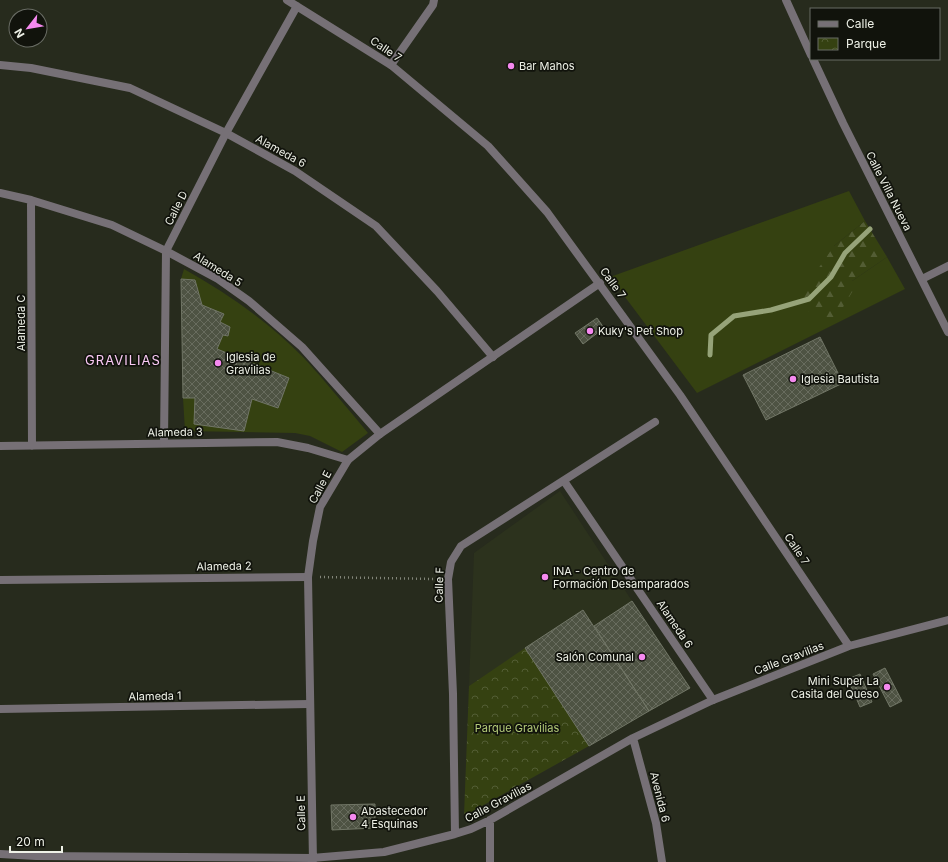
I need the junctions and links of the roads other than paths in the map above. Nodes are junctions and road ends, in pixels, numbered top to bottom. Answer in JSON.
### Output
{"nodes":[{"id":1,"x":286,"y":0,"type":"edge"},
{"id":2,"x":434,"y":0,"type":"edge"},
{"id":3,"x":786,"y":0,"type":"edge"},
{"id":4,"x":297,"y":6,"type":"junction"},
{"id":5,"x":810,"y":53,"type":"edge"},
{"id":6,"x":813,"y":60,"type":"edge"},
{"id":7,"x":0,"y":65,"type":"edge"},
{"id":8,"x":392,"y":65,"type":"junction"},
{"id":9,"x":226,"y":133,"type":"junction"},
{"id":10,"x":0,"y":193,"type":"edge"},
{"id":11,"x":31,"y":200,"type":"junction"},
{"id":12,"x":166,"y":251,"type":"junction"},
{"id":13,"x":948,"y":266,"type":"edge"},
{"id":14,"x":922,"y":279,"type":"junction"},
{"id":15,"x":600,"y":283,"type":"junction"},
{"id":16,"x":948,"y":332,"type":"edge"},
{"id":17,"x":493,"y":357,"type":"junction"},
{"id":18,"x":655,"y":422,"type":"dead end"},
{"id":19,"x":380,"y":434,"type":"junction"},
{"id":20,"x":164,"y":443,"type":"junction"},
{"id":21,"x":0,"y":446,"type":"edge"},
{"id":22,"x":32,"y":446,"type":"junction"},
{"id":23,"x":348,"y":460,"type":"junction"},
{"id":24,"x":564,"y":481,"type":"junction"},
{"id":25,"x":308,"y":576,"type":"junction"},
{"id":26,"x":0,"y":580,"type":"edge"},
{"id":27,"x":948,"y":620,"type":"edge"},
{"id":28,"x":849,"y":646,"type":"junction"},
{"id":29,"x":713,"y":700,"type":"junction"},
{"id":30,"x":310,"y":704,"type":"junction"},
{"id":31,"x":0,"y":710,"type":"edge"},
{"id":32,"x":633,"y":738,"type":"junction"},
{"id":33,"x":490,"y":820,"type":"junction"},
{"id":34,"x":455,"y":834,"type":"junction"},
{"id":35,"x":0,"y":854,"type":"edge"},
{"id":36,"x":36,"y":859,"type":"edge"},
{"id":37,"x":180,"y":859,"type":"edge"},
{"id":38,"x":312,"y":860,"type":"edge"},
{"id":39,"x":490,"y":862,"type":"edge"},
{"id":40,"x":662,"y":862,"type":"edge"}],
"edges":[{"from":1,"to":4,"type":"street","name":"Calle 7"},
{"from":2,"to":8,"type":"street"},
{"from":3,"to":5,"type":"street"},
{"from":4,"to":8,"type":"street","name":"Calle 7"},
{"from":4,"to":9,"type":"street","name":"Calle D"},
{"from":6,"to":14,"type":"street","name":"Calle Villa Nueva"},
{"from":7,"to":9,"type":"street","name":"Alameda 6"},
{"from":8,"to":15,"type":"street","name":"Calle 7"},
{"from":9,"to":12,"type":"street","name":"Calle D"},
{"from":9,"to":17,"type":"street","name":"Alameda 6"},
{"from":10,"to":11,"type":"street","name":"Alameda 5"},
{"from":11,"to":12,"type":"street","name":"Alameda 5"},
{"from":11,"to":22,"type":"street","name":"Alameda C"},
{"from":12,"to":19,"type":"street","name":"Alameda 5"},
{"from":12,"to":20,"type":"street","name":"Calle D"},
{"from":13,"to":14,"type":"street"},
{"from":14,"to":16,"type":"street","name":"Calle Villa Nueva"},
{"from":15,"to":17,"type":"street","name":"Calle E"},
{"from":15,"to":28,"type":"street","name":"Calle 7"},
{"from":17,"to":19,"type":"street","name":"Calle E"},
{"from":18,"to":24,"type":"street","name":"Calle F"},
{"from":19,"to":23,"type":"street","name":"Calle E"},
{"from":20,"to":22,"type":"street","name":"Alameda 3"},
{"from":20,"to":23,"type":"street","name":"Alameda 3"},
{"from":21,"to":22,"type":"street","name":"Alameda 3"},
{"from":23,"to":25,"type":"street","name":"Calle E"},
{"from":24,"to":29,"type":"street","name":"Alameda 6"},
{"from":24,"to":34,"type":"street","name":"Calle F"},
{"from":25,"to":26,"type":"street","name":"Alameda 2"},
{"from":25,"to":30,"type":"street","name":"Calle E"},
{"from":27,"to":28,"type":"street","name":"Calle Gravilias"},
{"from":28,"to":29,"type":"street","name":"Calle Gravilias"},
{"from":29,"to":32,"type":"street","name":"Calle Gravilias"},
{"from":30,"to":31,"type":"street","name":"Alameda 1"},
{"from":30,"to":38,"type":"street","name":"Calle E"},
{"from":32,"to":33,"type":"street","name":"Calle Gravilias"},
{"from":32,"to":40,"type":"street","name":"Avenida 6"},
{"from":33,"to":34,"type":"street","name":"Calle Gravilias"},
{"from":33,"to":39,"type":"street"},
{"from":34,"to":38,"type":"street","name":"Calle Gravilias"},
{"from":35,"to":36,"type":"street","name":"Calle Gravilias"},
{"from":36,"to":37,"type":"street","name":"Calle Gravilias"},
{"from":37,"to":38,"type":"street","name":"Calle Gravilias"}]}
